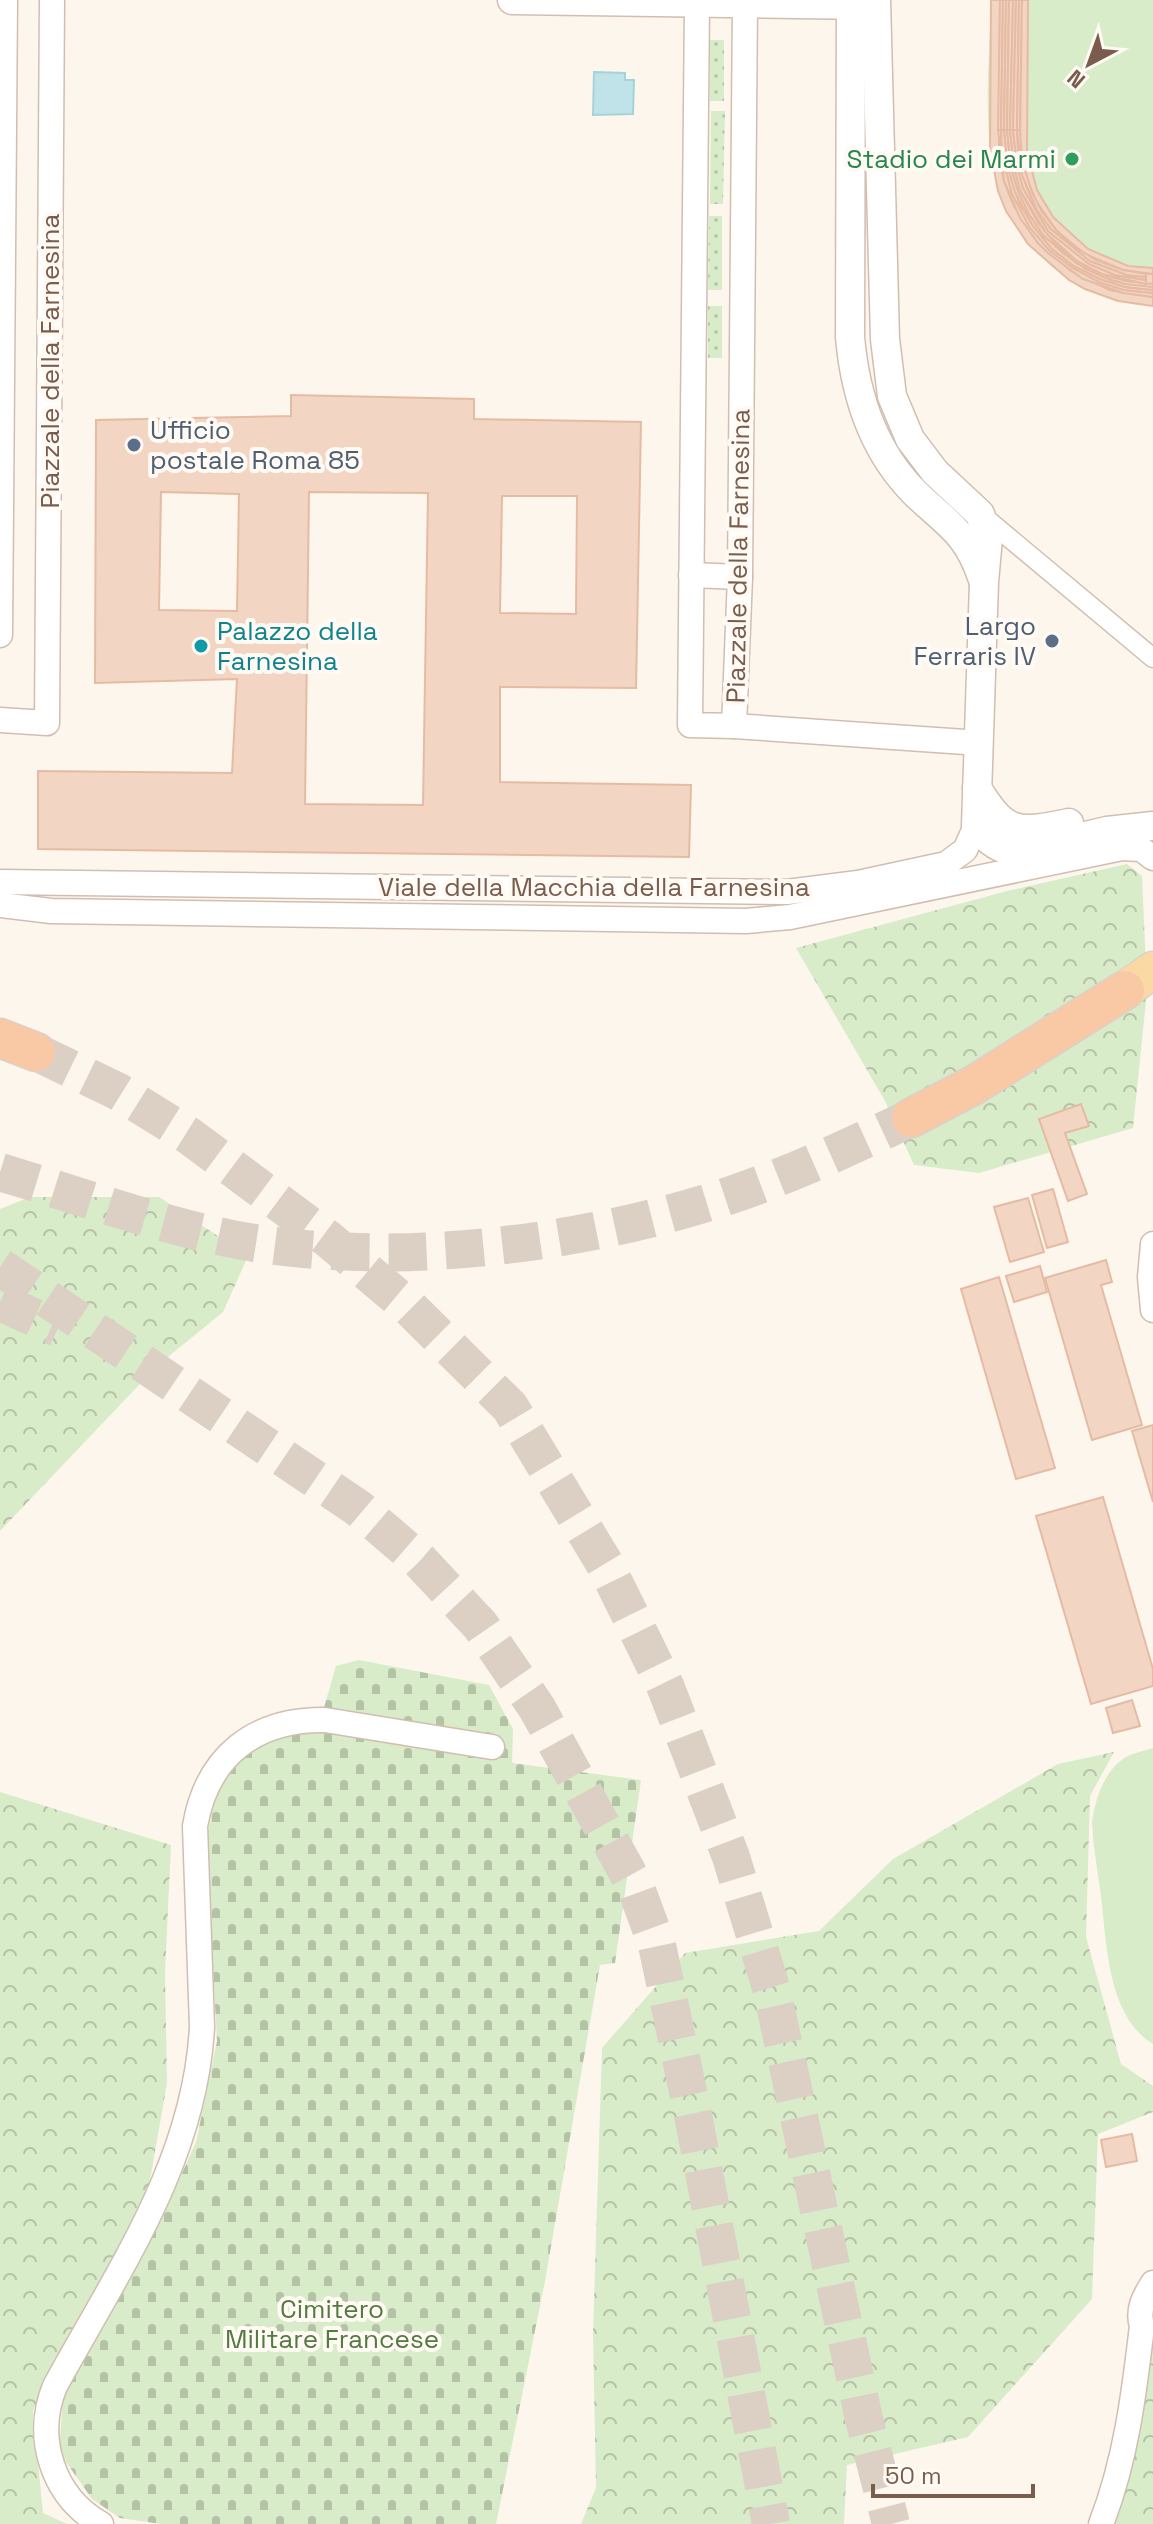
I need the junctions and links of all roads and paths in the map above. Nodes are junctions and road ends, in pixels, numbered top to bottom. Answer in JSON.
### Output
{"nodes":[{"id":1,"x":5,"y":0,"type":"edge"},
{"id":2,"x":52,"y":0,"type":"edge"},
{"id":3,"x":512,"y":0,"type":"edge"},
{"id":4,"x":697,"y":3,"type":"junction"},
{"id":5,"x":745,"y":3,"type":"junction"},
{"id":6,"x":863,"y":3,"type":"edge"},
{"id":7,"x":980,"y":514,"type":"junction"},
{"id":8,"x":691,"y":575,"type":"junction"},
{"id":9,"x":740,"y":577,"type":"junction"},
{"id":10,"x":984,"y":582,"type":"junction"},
{"id":11,"x":0,"y":635,"type":"edge"},
{"id":12,"x":1153,"y":658,"type":"edge"},
{"id":13,"x":0,"y":720,"type":"edge"},
{"id":14,"x":734,"y":726,"type":"junction"},
{"id":15,"x":980,"y":743,"type":"junction"},
{"id":16,"x":977,"y":788,"type":"junction"},
{"id":17,"x":1153,"y":810,"type":"edge"},
{"id":18,"x":976,"y":826,"type":"junction"},
{"id":19,"x":1153,"y":826,"type":"edge"},
{"id":20,"x":1153,"y":858,"type":"edge"},
{"id":21,"x":0,"y":882,"type":"edge"},
{"id":22,"x":622,"y":890,"type":"junction"},
{"id":23,"x":0,"y":905,"type":"edge"},
{"id":24,"x":726,"y":922,"type":"junction"},
{"id":25,"x":1153,"y":954,"type":"edge"},
{"id":26,"x":1139,"y":980,"type":"edge"},
{"id":27,"x":0,"y":1038,"type":"edge"},
{"id":28,"x":36,"y":1052,"type":"tunnel mouth"},
{"id":29,"x":911,"y":1118,"type":"tunnel mouth"},
{"id":30,"x":1153,"y":1244,"type":"edge"},
{"id":31,"x":1153,"y":1310,"type":"edge"},
{"id":32,"x":492,"y":1747,"type":"dead end"},
{"id":33,"x":1153,"y":2283,"type":"edge"},
{"id":34,"x":1148,"y":2333,"type":"edge"},
{"id":35,"x":101,"y":2524,"type":"edge"},
{"id":36,"x":1101,"y":2524,"type":"edge"}],
"edges":[{"from":1,"to":11,"type":"street","name":"Piazzale della Farnesina"},
{"from":2,"to":13,"type":"street","name":"Piazzale della Farnesina"},
{"from":3,"to":4,"type":"street"},
{"from":4,"to":5,"type":"street"},
{"from":4,"to":8,"type":"street","name":"Piazzale della Farnesina"},
{"from":5,"to":6,"type":"street"},
{"from":5,"to":9,"type":"street","name":"Piazzale della Farnesina"},
{"from":6,"to":7,"type":"street"},
{"from":6,"to":10,"type":"street"},
{"from":7,"to":10,"type":"street"},
{"from":7,"to":12,"type":"street"},
{"from":8,"to":9,"type":"street"},
{"from":8,"to":14,"type":"street","name":"Piazzale della Farnesina"},
{"from":9,"to":14,"type":"street","name":"Piazzale della Farnesina"},
{"from":10,"to":15,"type":"street"},
{"from":14,"to":15,"type":"street"},
{"from":15,"to":16,"type":"street"},
{"from":16,"to":17,"type":"street"},
{"from":16,"to":18,"type":"street"},
{"from":18,"to":19,"type":"street"},
{"from":18,"to":22,"type":"street","name":"Viale della Macchia della Farnesina"},
{"from":20,"to":24,"type":"street","name":"Viale della Macchia della Farnesina"},
{"from":21,"to":22,"type":"street","name":"Viale della Macchia della Farnesina"},
{"from":22,"to":24,"type":"street"},
{"from":23,"to":24,"type":"street","name":"Viale della Macchia della Farnesina"},
{"from":25,"to":26,"type":"street"},
{"from":26,"to":29,"type":"highway"},
{"from":27,"to":28,"type":"highway"},
{"from":30,"to":31,"type":"street"},
{"from":32,"to":35,"type":"street"},
{"from":33,"to":34,"type":"street"},
{"from":34,"to":36,"type":"street"}]}
